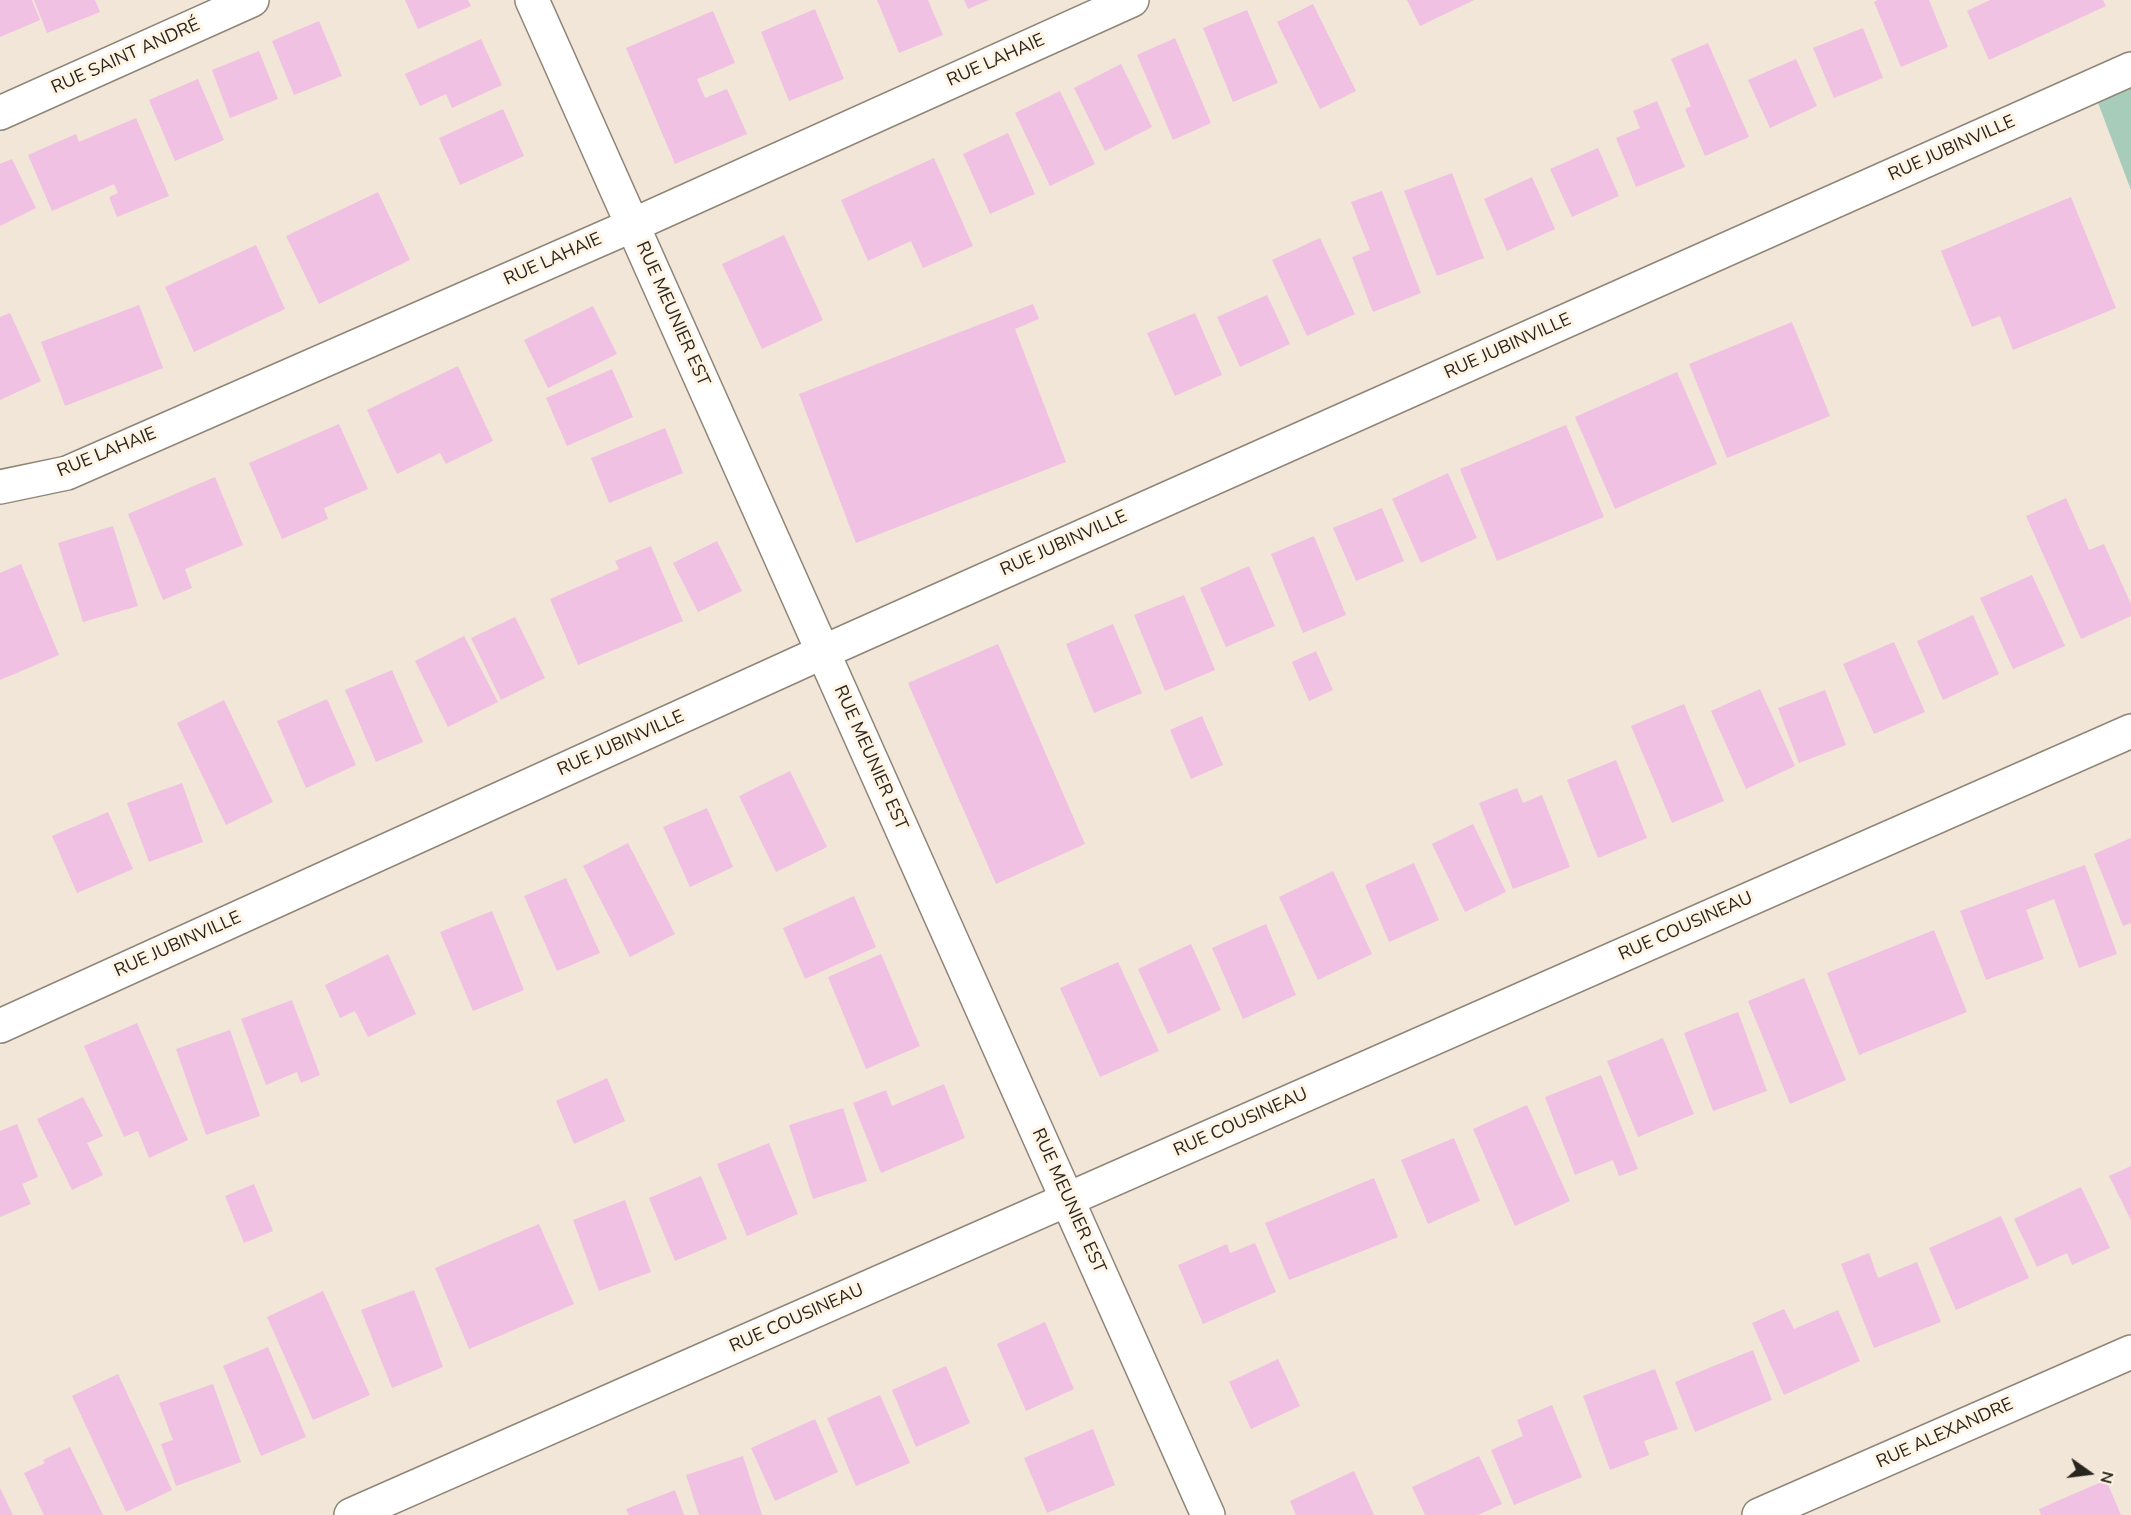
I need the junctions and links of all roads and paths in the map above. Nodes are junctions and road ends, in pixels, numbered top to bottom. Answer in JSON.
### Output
{"nodes":[{"id":1,"x":252,"y":0,"type":"edge"},
{"id":2,"x":532,"y":0,"type":"edge"},
{"id":3,"x":1132,"y":0,"type":"edge"},
{"id":4,"x":2131,"y":69,"type":"edge"},
{"id":5,"x":0,"y":113,"type":"edge"},
{"id":6,"x":633,"y":225,"type":"junction"},
{"id":7,"x":0,"y":487,"type":"edge"},
{"id":8,"x":823,"y":651,"type":"junction"},
{"id":9,"x":2131,"y":731,"type":"edge"},
{"id":10,"x":0,"y":1026,"type":"edge"},
{"id":11,"x":1068,"y":1200,"type":"junction"},
{"id":12,"x":2131,"y":1352,"type":"edge"},
{"id":13,"x":351,"y":1515,"type":"edge"},
{"id":14,"x":1208,"y":1515,"type":"edge"},
{"id":15,"x":1759,"y":1515,"type":"edge"}],
"edges":[{"from":1,"to":5,"type":"street","name":"RUE SAINT ANDRÉ"},
{"from":2,"to":6,"type":"street","name":"RUE MEUNIER EST"},
{"from":3,"to":6,"type":"street","name":"RUE LAHAIE"},
{"from":4,"to":8,"type":"street","name":"RUE JUBINVILLE"},
{"from":6,"to":7,"type":"street","name":"RUE LAHAIE"},
{"from":6,"to":8,"type":"street","name":"RUE MEUNIER EST"},
{"from":8,"to":10,"type":"street","name":"RUE JUBINVILLE"},
{"from":8,"to":11,"type":"street","name":"RUE MEUNIER EST"},
{"from":9,"to":11,"type":"street","name":"RUE COUSINEAU"},
{"from":11,"to":13,"type":"street","name":"RUE COUSINEAU"},
{"from":11,"to":14,"type":"street","name":"RUE MEUNIER EST"},
{"from":12,"to":15,"type":"street","name":"RUE ALEXANDRE"}]}
